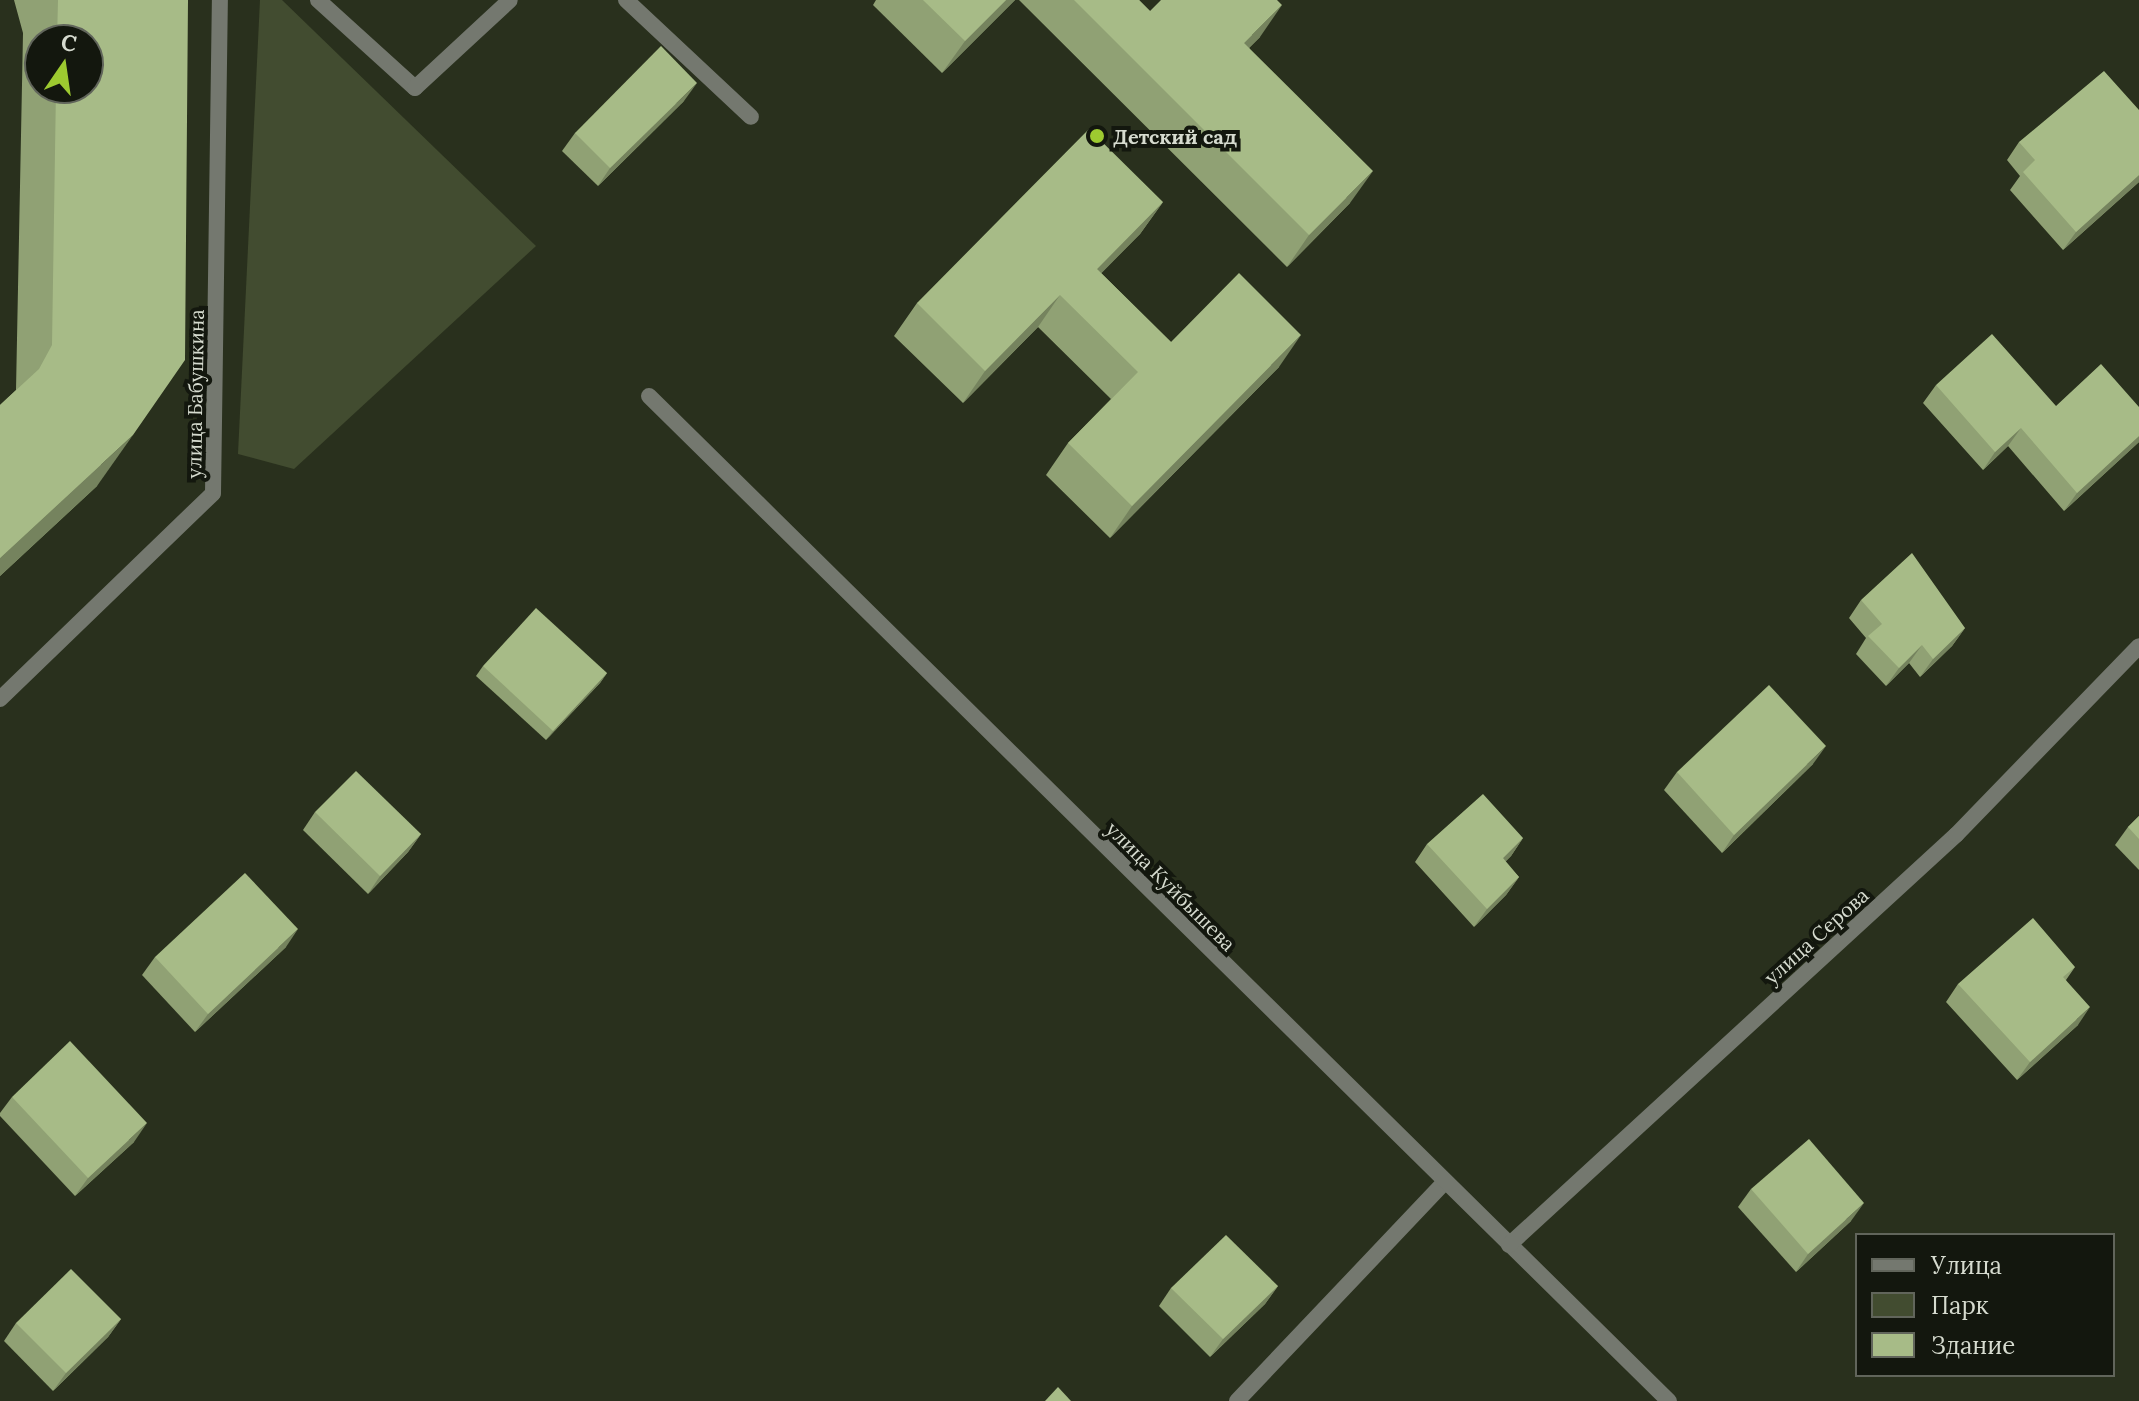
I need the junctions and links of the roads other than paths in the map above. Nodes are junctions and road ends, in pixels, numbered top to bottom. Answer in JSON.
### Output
{"nodes":[{"id":1,"x":220,"y":0,"type":"edge"},
{"id":2,"x":318,"y":0,"type":"edge"},
{"id":3,"x":510,"y":0,"type":"edge"},
{"id":4,"x":626,"y":0,"type":"edge"},
{"id":5,"x":751,"y":117,"type":"dead end"},
{"id":6,"x":649,"y":396,"type":"dead end"},
{"id":7,"x":2139,"y":646,"type":"edge"},
{"id":8,"x":0,"y":699,"type":"edge"},
{"id":9,"x":1443,"y":1184,"type":"junction"},
{"id":10,"x":1509,"y":1245,"type":"junction"},
{"id":11,"x":1237,"y":1401,"type":"edge"},
{"id":12,"x":1669,"y":1401,"type":"edge"}],
"edges":[{"from":1,"to":8,"type":"street","name":"улица Бабушкина"},
{"from":2,"to":3,"type":"street"},
{"from":4,"to":5,"type":"street"},
{"from":6,"to":9,"type":"street","name":"улица Куйбышева"},
{"from":7,"to":10,"type":"street","name":"улица Серова"},
{"from":9,"to":10,"type":"street","name":"улица Куйбышева"},
{"from":9,"to":11,"type":"street"},
{"from":10,"to":12,"type":"street","name":"улица Куйбышева"}]}
